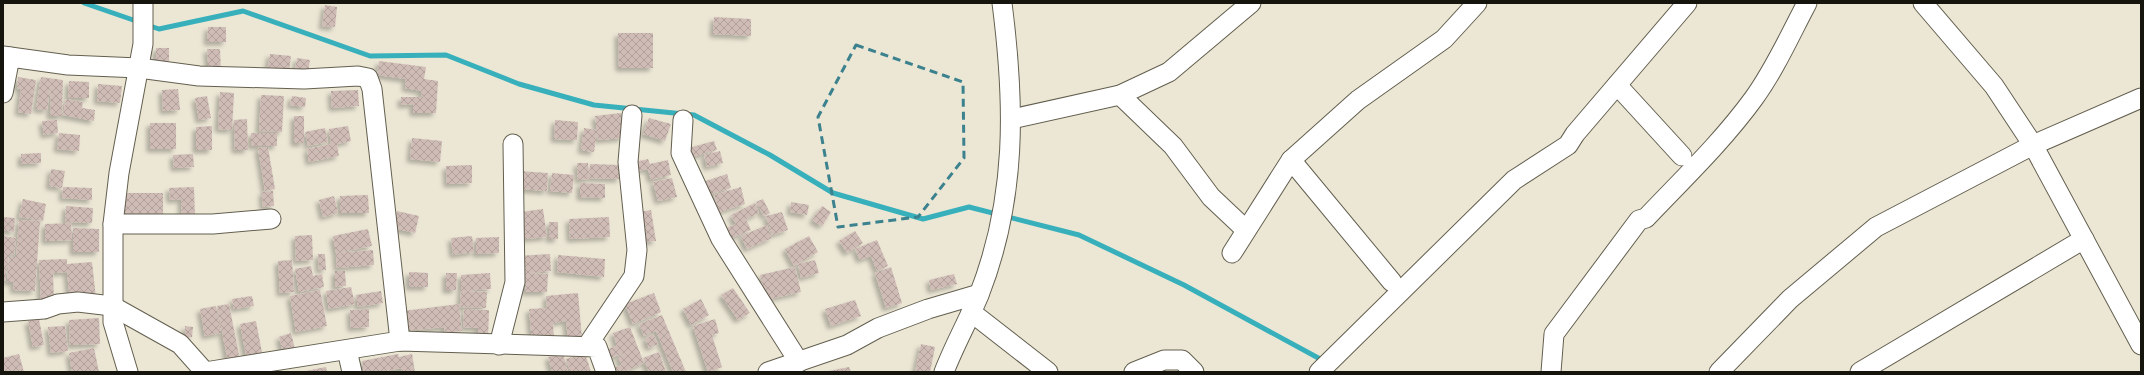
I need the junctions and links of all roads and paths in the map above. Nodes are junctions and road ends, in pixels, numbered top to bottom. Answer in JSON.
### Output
{"nodes":[{"id":1,"x":143,"y":3,"type":"edge"},
{"id":2,"x":1002,"y":3,"type":"edge"},
{"id":3,"x":1251,"y":3,"type":"edge"},
{"id":4,"x":1477,"y":3,"type":"edge"},
{"id":5,"x":1687,"y":3,"type":"edge"},
{"id":6,"x":1807,"y":3,"type":"edge"},
{"id":7,"x":1923,"y":3,"type":"edge"},
{"id":8,"x":6,"y":57,"type":"edge"},
{"id":9,"x":138,"y":68,"type":"junction"},
{"id":10,"x":1617,"y":85,"type":"junction"},
{"id":11,"x":3,"y":93,"type":"edge"},
{"id":12,"x":1120,"y":95,"type":"junction"},
{"id":13,"x":2141,"y":98,"type":"edge"},
{"id":14,"x":632,"y":115,"type":"dead end"},
{"id":15,"x":1012,"y":119,"type":"junction"},
{"id":16,"x":683,"y":120,"type":"dead end"},
{"id":17,"x":513,"y":144,"type":"dead end"},
{"id":18,"x":2034,"y":145,"type":"junction"},
{"id":19,"x":1682,"y":156,"type":"dead end"},
{"id":20,"x":1291,"y":160,"type":"junction"},
{"id":21,"x":271,"y":219,"type":"dead end"},
{"id":22,"x":113,"y":224,"type":"junction"},
{"id":23,"x":1246,"y":230,"type":"junction"},
{"id":24,"x":2084,"y":239,"type":"junction"},
{"id":25,"x":1232,"y":254,"type":"dead end"},
{"id":26,"x":1392,"y":282,"type":"dead end"},
{"id":27,"x":979,"y":294,"type":"junction"},
{"id":28,"x":112,"y":306,"type":"junction"},
{"id":29,"x":3,"y":312,"type":"edge"},
{"id":30,"x":971,"y":312,"type":"junction"},
{"id":31,"x":400,"y":341,"type":"junction"},
{"id":32,"x":499,"y":345,"type":"junction"},
{"id":33,"x":587,"y":346,"type":"junction"},
{"id":34,"x":2141,"y":346,"type":"edge"},
{"id":35,"x":347,"y":350,"type":"junction"},
{"id":36,"x":799,"y":362,"type":"junction"},
{"id":37,"x":128,"y":372,"type":"edge"},
{"id":38,"x":205,"y":372,"type":"edge"},
{"id":39,"x":352,"y":372,"type":"edge"},
{"id":40,"x":606,"y":372,"type":"edge"},
{"id":41,"x":768,"y":372,"type":"edge"},
{"id":42,"x":944,"y":372,"type":"edge"},
{"id":43,"x":1048,"y":372,"type":"edge"},
{"id":44,"x":1134,"y":372,"type":"edge"},
{"id":45,"x":1194,"y":372,"type":"edge"},
{"id":46,"x":1319,"y":372,"type":"edge"},
{"id":47,"x":1551,"y":372,"type":"edge"},
{"id":48,"x":1719,"y":372,"type":"edge"},
{"id":49,"x":1860,"y":372,"type":"edge"}],
"edges":[{"from":1,"to":9,"type":"street"},
{"from":2,"to":15,"type":"street"},
{"from":3,"to":12,"type":"street"},
{"from":4,"to":20,"type":"street"},
{"from":5,"to":10,"type":"street"},
{"from":6,"to":47,"type":"street"},
{"from":7,"to":18,"type":"street"},
{"from":8,"to":9,"type":"street"},
{"from":8,"to":11,"type":"street"},
{"from":9,"to":22,"type":"street"},
{"from":9,"to":31,"type":"street"},
{"from":10,"to":19,"type":"street"},
{"from":10,"to":46,"type":"street"},
{"from":12,"to":15,"type":"street"},
{"from":12,"to":23,"type":"street"},
{"from":13,"to":18,"type":"street"},
{"from":14,"to":33,"type":"street"},
{"from":15,"to":27,"type":"street"},
{"from":16,"to":36,"type":"street"},
{"from":17,"to":32,"type":"street"},
{"from":18,"to":24,"type":"street"},
{"from":18,"to":48,"type":"street"},
{"from":20,"to":23,"type":"street"},
{"from":20,"to":26,"type":"street"},
{"from":21,"to":22,"type":"street"},
{"from":22,"to":28,"type":"street"},
{"from":23,"to":25,"type":"street"},
{"from":24,"to":34,"type":"street"},
{"from":24,"to":49,"type":"street"},
{"from":27,"to":30,"type":"street"},
{"from":27,"to":36,"type":"street"},
{"from":28,"to":29,"type":"street"},
{"from":28,"to":37,"type":"street"},
{"from":28,"to":38,"type":"street"},
{"from":30,"to":42,"type":"street"},
{"from":30,"to":43,"type":"street"},
{"from":31,"to":32,"type":"street"},
{"from":31,"to":35,"type":"street"},
{"from":32,"to":33,"type":"street"},
{"from":33,"to":40,"type":"street"},
{"from":35,"to":38,"type":"street"},
{"from":35,"to":39,"type":"street"},
{"from":36,"to":41,"type":"street"},
{"from":44,"to":45,"type":"street"}]}
